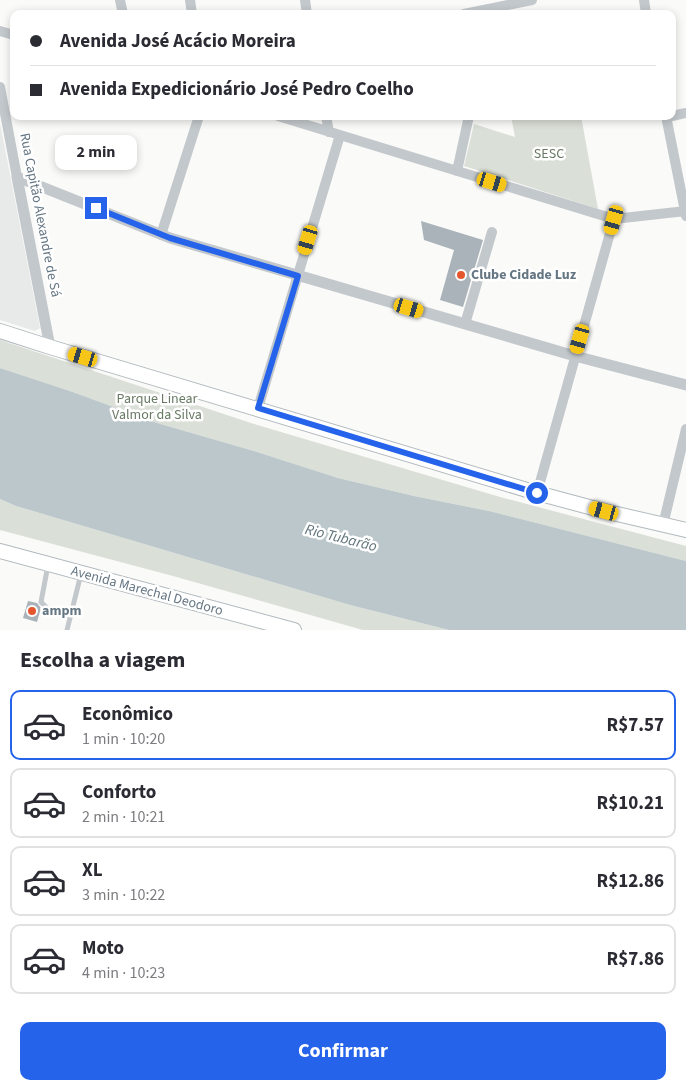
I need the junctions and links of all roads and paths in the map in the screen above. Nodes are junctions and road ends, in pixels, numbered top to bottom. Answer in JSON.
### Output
{"nodes":[{"id":1,"x":532,"y":0,"type":"edge"},
{"id":2,"x":491,"y":7,"type":"edge"},
{"id":3,"x":0,"y":88,"type":"edge"},
{"id":4,"x":198,"y":120,"type":"edge"},
{"id":5,"x":291,"y":120,"type":"edge"},
{"id":6,"x":327,"y":120,"type":"edge"},
{"id":7,"x":468,"y":120,"type":"edge"},
{"id":8,"x":670,"y":120,"type":"edge"},
{"id":9,"x":329,"y":132,"type":"junction"},
{"id":10,"x":340,"y":135,"type":"junction"},
{"id":11,"x":457,"y":171,"type":"junction"},
{"id":12,"x":17,"y":177,"type":"junction"},
{"id":13,"x":686,"y":213,"type":"edge"},
{"id":14,"x":614,"y":220,"type":"junction"},
{"id":15,"x":492,"y":232,"type":"dead end"},
{"id":16,"x":161,"y":235,"type":"junction"},
{"id":17,"x":298,"y":276,"type":"junction"},
{"id":18,"x":465,"y":324,"type":"junction"},
{"id":19,"x":0,"y":331,"type":"edge"},
{"id":20,"x":50,"y":347,"type":"junction"},
{"id":21,"x":575,"y":356,"type":"junction"},
{"id":22,"x":686,"y":384,"type":"edge"},
{"id":23,"x":258,"y":408,"type":"junction"},
{"id":24,"x":686,"y":429,"type":"edge"},
{"id":25,"x":537,"y":493,"type":"junction"},
{"id":26,"x":663,"y":525,"type":"junction"},
{"id":27,"x":686,"y":530,"type":"edge"},
{"id":28,"x":0,"y":552,"type":"edge"},
{"id":29,"x":48,"y":564,"type":"junction"},
{"id":30,"x":82,"y":573,"type":"junction"},
{"id":31,"x":70,"y":616,"type":"junction"},
{"id":32,"x":66,"y":630,"type":"edge"},
{"id":33,"x":294,"y":630,"type":"edge"}],
"edges":[{"from":1,"to":2,"type":"street"},
{"from":3,"to":12,"type":"street","name":"Rua Capitão Alexandre de Sá"},
{"from":4,"to":16,"type":"street"},
{"from":5,"to":9,"type":"street"},
{"from":6,"to":9,"type":"street"},
{"from":7,"to":11,"type":"street"},
{"from":8,"to":13,"type":"street"},
{"from":9,"to":10,"type":"street"},
{"from":10,"to":11,"type":"street"},
{"from":10,"to":17,"type":"street"},
{"from":11,"to":14,"type":"street"},
{"from":12,"to":16,"type":"street"},
{"from":12,"to":20,"type":"street","name":"Rua Capitão Alexandre de Sá"},
{"from":13,"to":14,"type":"street"},
{"from":14,"to":21,"type":"street"},
{"from":15,"to":18,"type":"street"},
{"from":16,"to":17,"type":"street"},
{"from":17,"to":18,"type":"street"},
{"from":17,"to":23,"type":"street"},
{"from":18,"to":21,"type":"street"},
{"from":19,"to":20,"type":"main road"},
{"from":20,"to":23,"type":"main road"},
{"from":21,"to":22,"type":"street"},
{"from":21,"to":25,"type":"street"},
{"from":23,"to":25,"type":"main road"},
{"from":24,"to":26,"type":"street"},
{"from":25,"to":26,"type":"main road"},
{"from":26,"to":27,"type":"main road"},
{"from":28,"to":29,"type":"main road","name":"Avenida Marechal Deodoro"},
{"from":29,"to":30,"type":"main road","name":"Avenida Marechal Deodoro"},
{"from":29,"to":31,"type":"lane"},
{"from":30,"to":31,"type":"lane"},
{"from":30,"to":33,"type":"main road","name":"Avenida Marechal Deodoro"},
{"from":31,"to":32,"type":"lane"}]}
